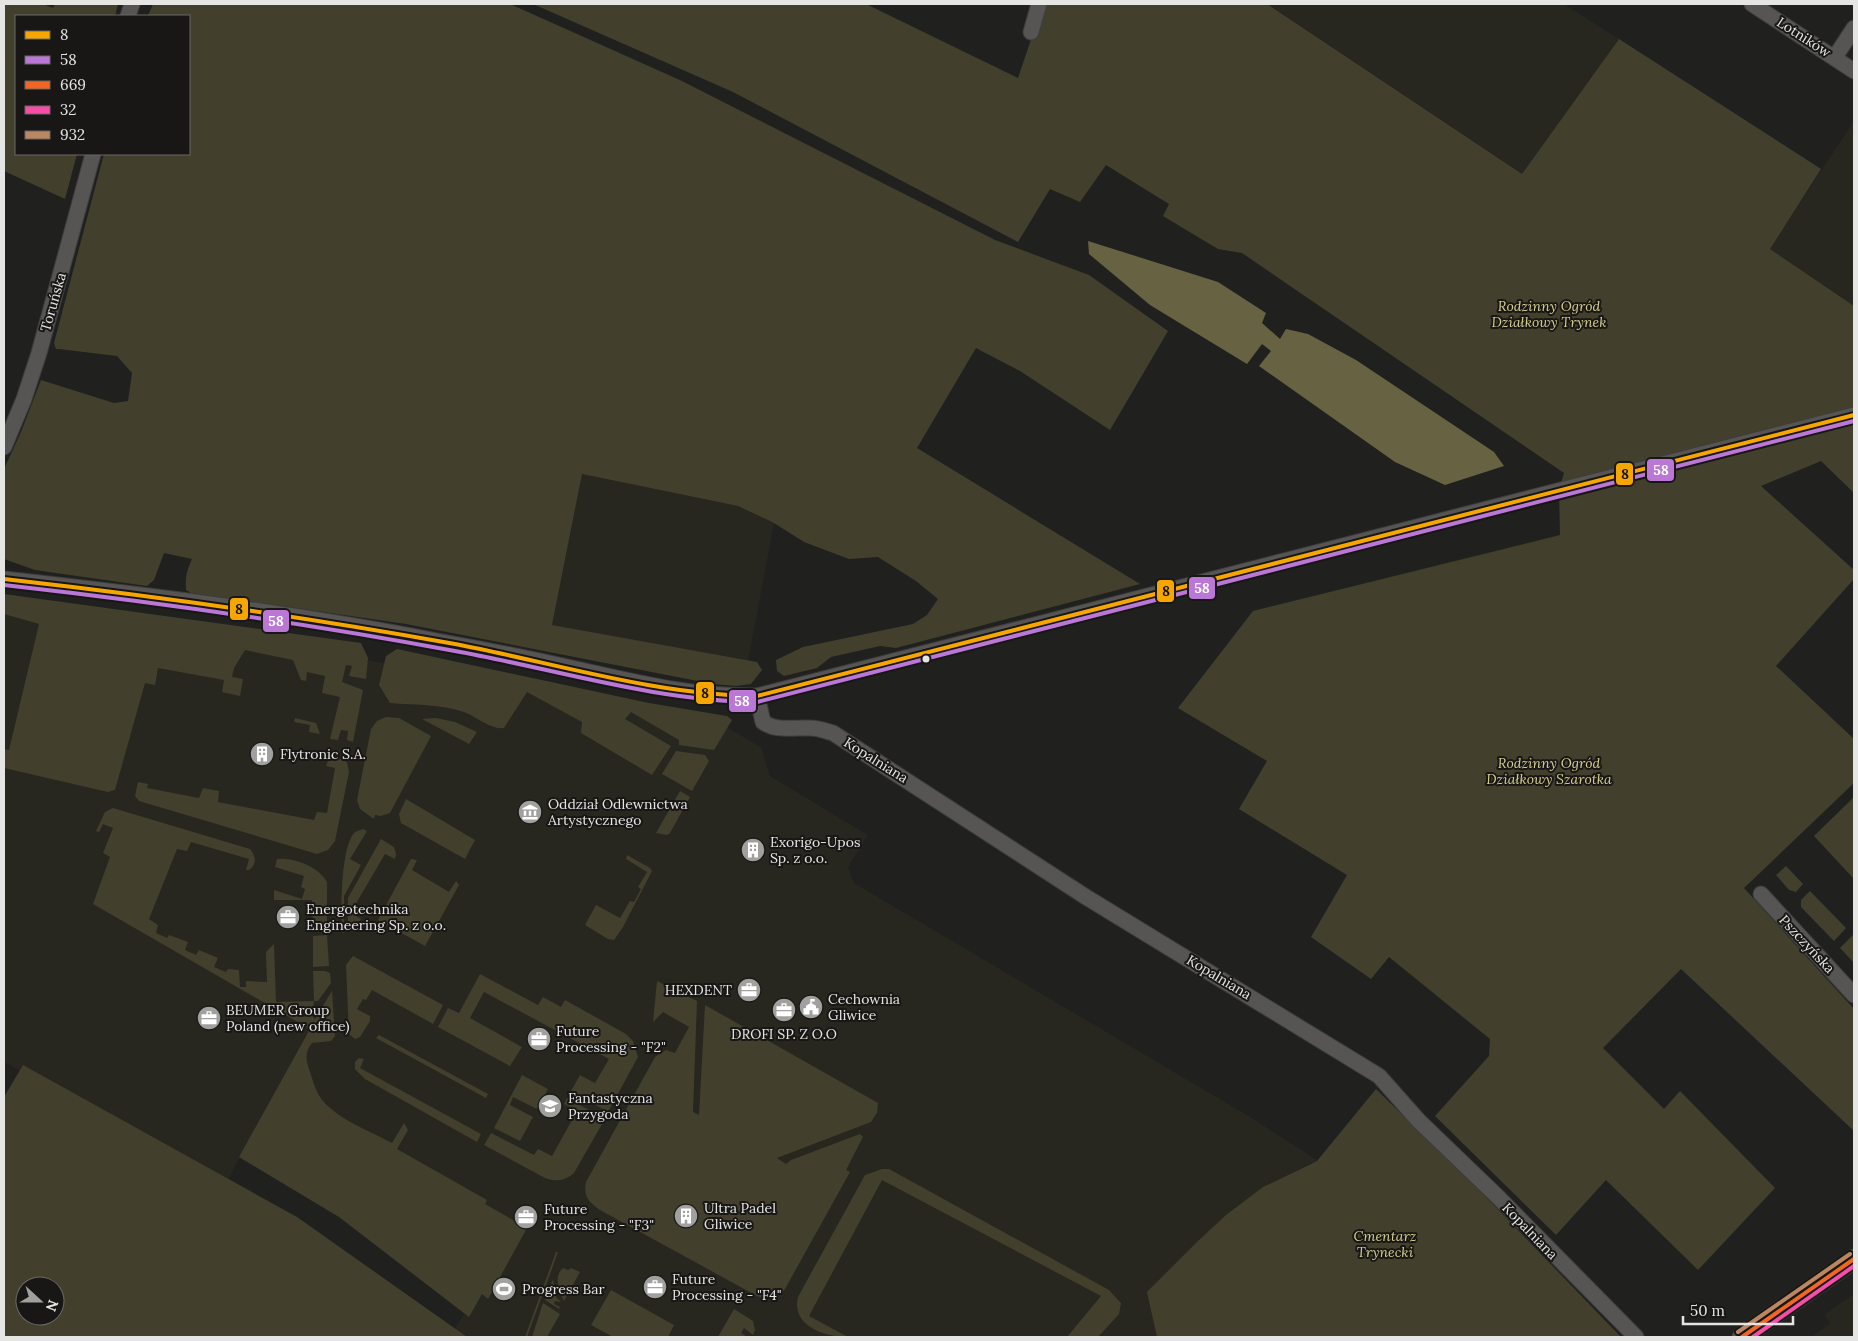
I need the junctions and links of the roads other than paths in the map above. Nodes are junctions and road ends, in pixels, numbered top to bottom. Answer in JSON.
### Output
{"nodes":[{"id":1,"x":1039,"y":4,"type":"edge"},
{"id":2,"x":1752,"y":4,"type":"edge"},
{"id":3,"x":1854,"y":28,"type":"edge"},
{"id":4,"x":1031,"y":32,"type":"dead end"},
{"id":5,"x":1835,"y":57,"type":"junction"},
{"id":6,"x":1854,"y":71,"type":"edge"},
{"id":7,"x":93,"y":155,"type":"edge"},
{"id":8,"x":1854,"y":415,"type":"edge"},
{"id":9,"x":4,"y":446,"type":"edge"},
{"id":10,"x":7,"y":578,"type":"edge"},
{"id":11,"x":757,"y":696,"type":"junction"},
{"id":12,"x":1761,"y":894,"type":"dead end"},
{"id":13,"x":1854,"y":994,"type":"edge"},
{"id":14,"x":1854,"y":1260,"type":"edge"},
{"id":15,"x":1636,"y":1337,"type":"edge"},
{"id":16,"x":1742,"y":1337,"type":"edge"}],
"edges":[{"from":1,"to":4,"type":"street"},
{"from":2,"to":5,"type":"street","name":"Lotników"},
{"from":3,"to":5,"type":"street"},
{"from":5,"to":6,"type":"street","name":"Lotników"},
{"from":7,"to":9,"type":"street","name":"Toruńska"},
{"from":8,"to":11,"type":"street"},
{"from":10,"to":11,"type":"street"},
{"from":11,"to":15,"type":"street","name":"Kopalniana"},
{"from":12,"to":13,"type":"street","name":"Pszczyńska"},
{"from":14,"to":16,"type":"main road"}]}
